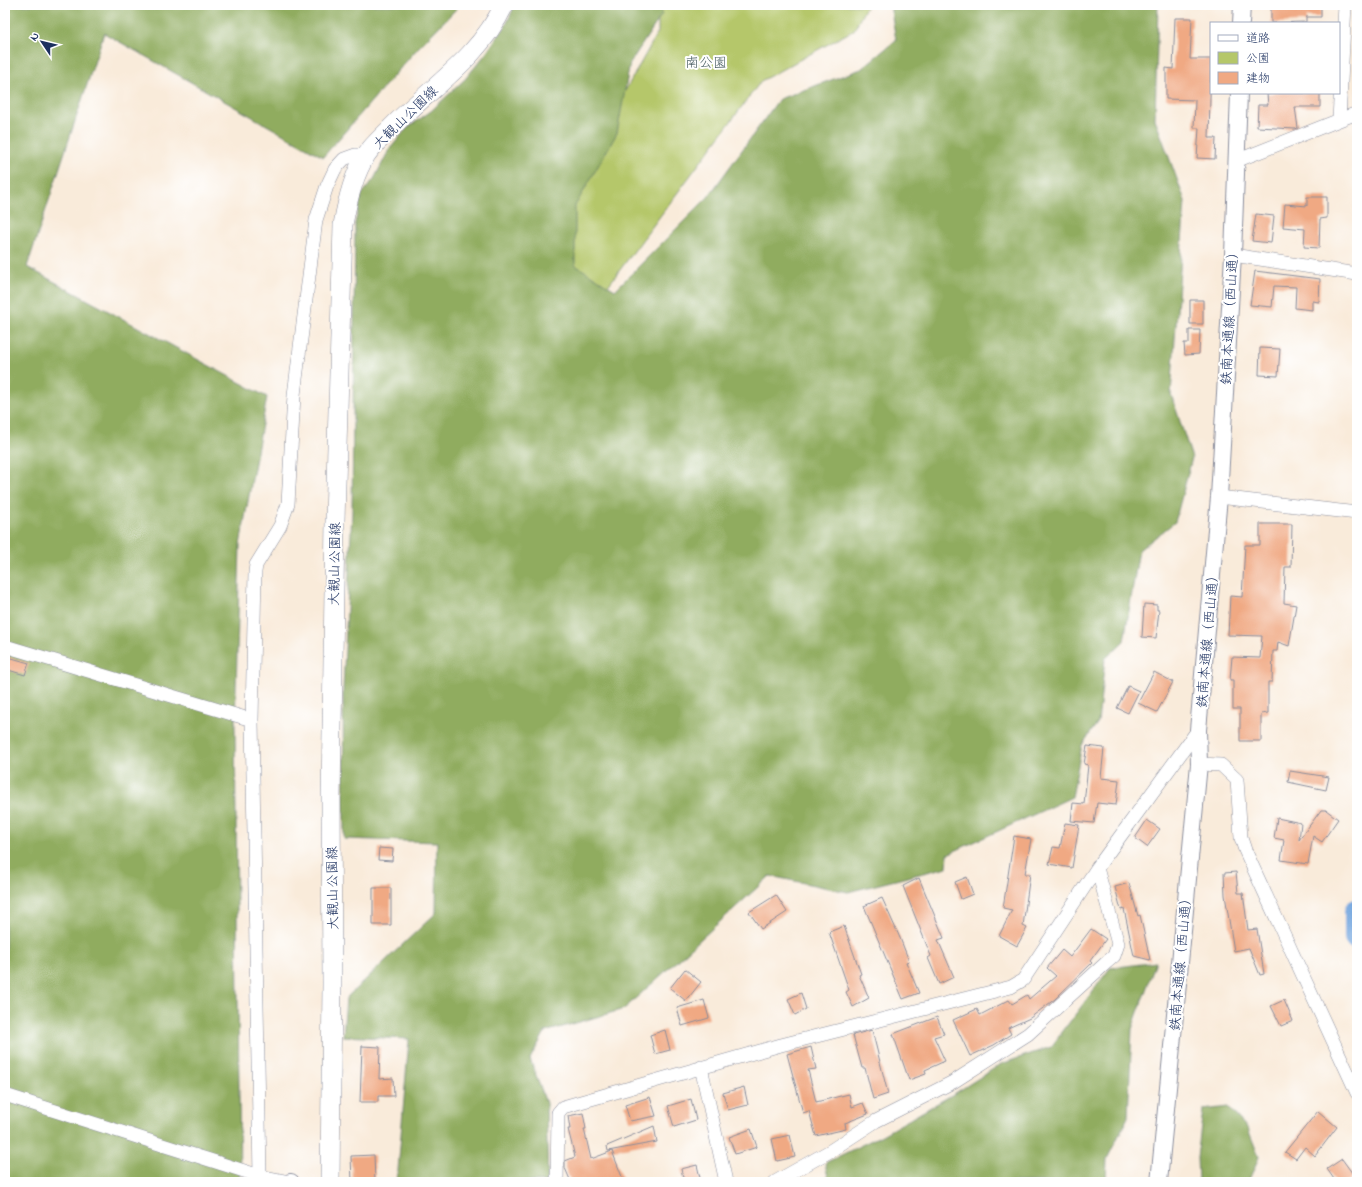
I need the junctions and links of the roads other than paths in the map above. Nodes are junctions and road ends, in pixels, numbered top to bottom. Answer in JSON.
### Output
{"nodes":[{"id":1,"x":504,"y":5,"type":"edge"},
{"id":2,"x":1242,"y":5,"type":"edge"},
{"id":3,"x":1345,"y":5,"type":"edge"},
{"id":4,"x":1241,"y":22,"type":"edge"},
{"id":5,"x":1239,"y":94,"type":"edge"},
{"id":6,"x":1357,"y":113,"type":"edge"},
{"id":7,"x":1339,"y":120,"type":"junction"},
{"id":8,"x":366,"y":155,"type":"junction"},
{"id":9,"x":1236,"y":161,"type":"junction"},
{"id":10,"x":1233,"y":256,"type":"junction"},
{"id":11,"x":1357,"y":274,"type":"edge"},
{"id":12,"x":1219,"y":496,"type":"junction"},
{"id":13,"x":1357,"y":514,"type":"edge"},
{"id":14,"x":5,"y":646,"type":"edge"},
{"id":15,"x":252,"y":720,"type":"junction"},
{"id":16,"x":1198,"y":730,"type":"junction"},
{"id":17,"x":1199,"y":764,"type":"junction"},
{"id":18,"x":1097,"y":868,"type":"junction"},
{"id":19,"x":700,"y":1067,"type":"junction"},
{"id":20,"x":1357,"y":1093,"type":"edge"},
{"id":21,"x":5,"y":1095,"type":"edge"},
{"id":22,"x":260,"y":1176,"type":"junction"},
{"id":23,"x":291,"y":1182,"type":"edge"},
{"id":24,"x":330,"y":1182,"type":"edge"},
{"id":25,"x":557,"y":1182,"type":"edge"},
{"id":26,"x":726,"y":1182,"type":"edge"},
{"id":27,"x":775,"y":1182,"type":"edge"},
{"id":28,"x":1159,"y":1182,"type":"edge"}],
"edges":[{"from":1,"to":8,"type":"main road","name":"大観山公園線"},
{"from":2,"to":4,"type":"street"},
{"from":3,"to":7,"type":"street"},
{"from":5,"to":9,"type":"street","name":"鉄南本通線（西山通）"},
{"from":6,"to":7,"type":"street"},
{"from":7,"to":9,"type":"street"},
{"from":8,"to":15,"type":"street"},
{"from":8,"to":24,"type":"main road","name":"大観山公園線"},
{"from":9,"to":10,"type":"street","name":"鉄南本通線（西山通）"},
{"from":10,"to":11,"type":"street"},
{"from":10,"to":12,"type":"street","name":"鉄南本通線（西山通）"},
{"from":12,"to":13,"type":"street"},
{"from":12,"to":16,"type":"street","name":"鉄南本通線（西山通）"},
{"from":14,"to":15,"type":"street"},
{"from":15,"to":22,"type":"street"},
{"from":16,"to":17,"type":"street","name":"鉄南本通線（西山通）"},
{"from":16,"to":18,"type":"street"},
{"from":17,"to":20,"type":"street"},
{"from":17,"to":28,"type":"street","name":"鉄南本通線（西山通）"},
{"from":18,"to":19,"type":"street"},
{"from":18,"to":27,"type":"street"},
{"from":19,"to":25,"type":"street"},
{"from":19,"to":26,"type":"street"},
{"from":21,"to":22,"type":"street"},
{"from":22,"to":23,"type":"street"}]}
